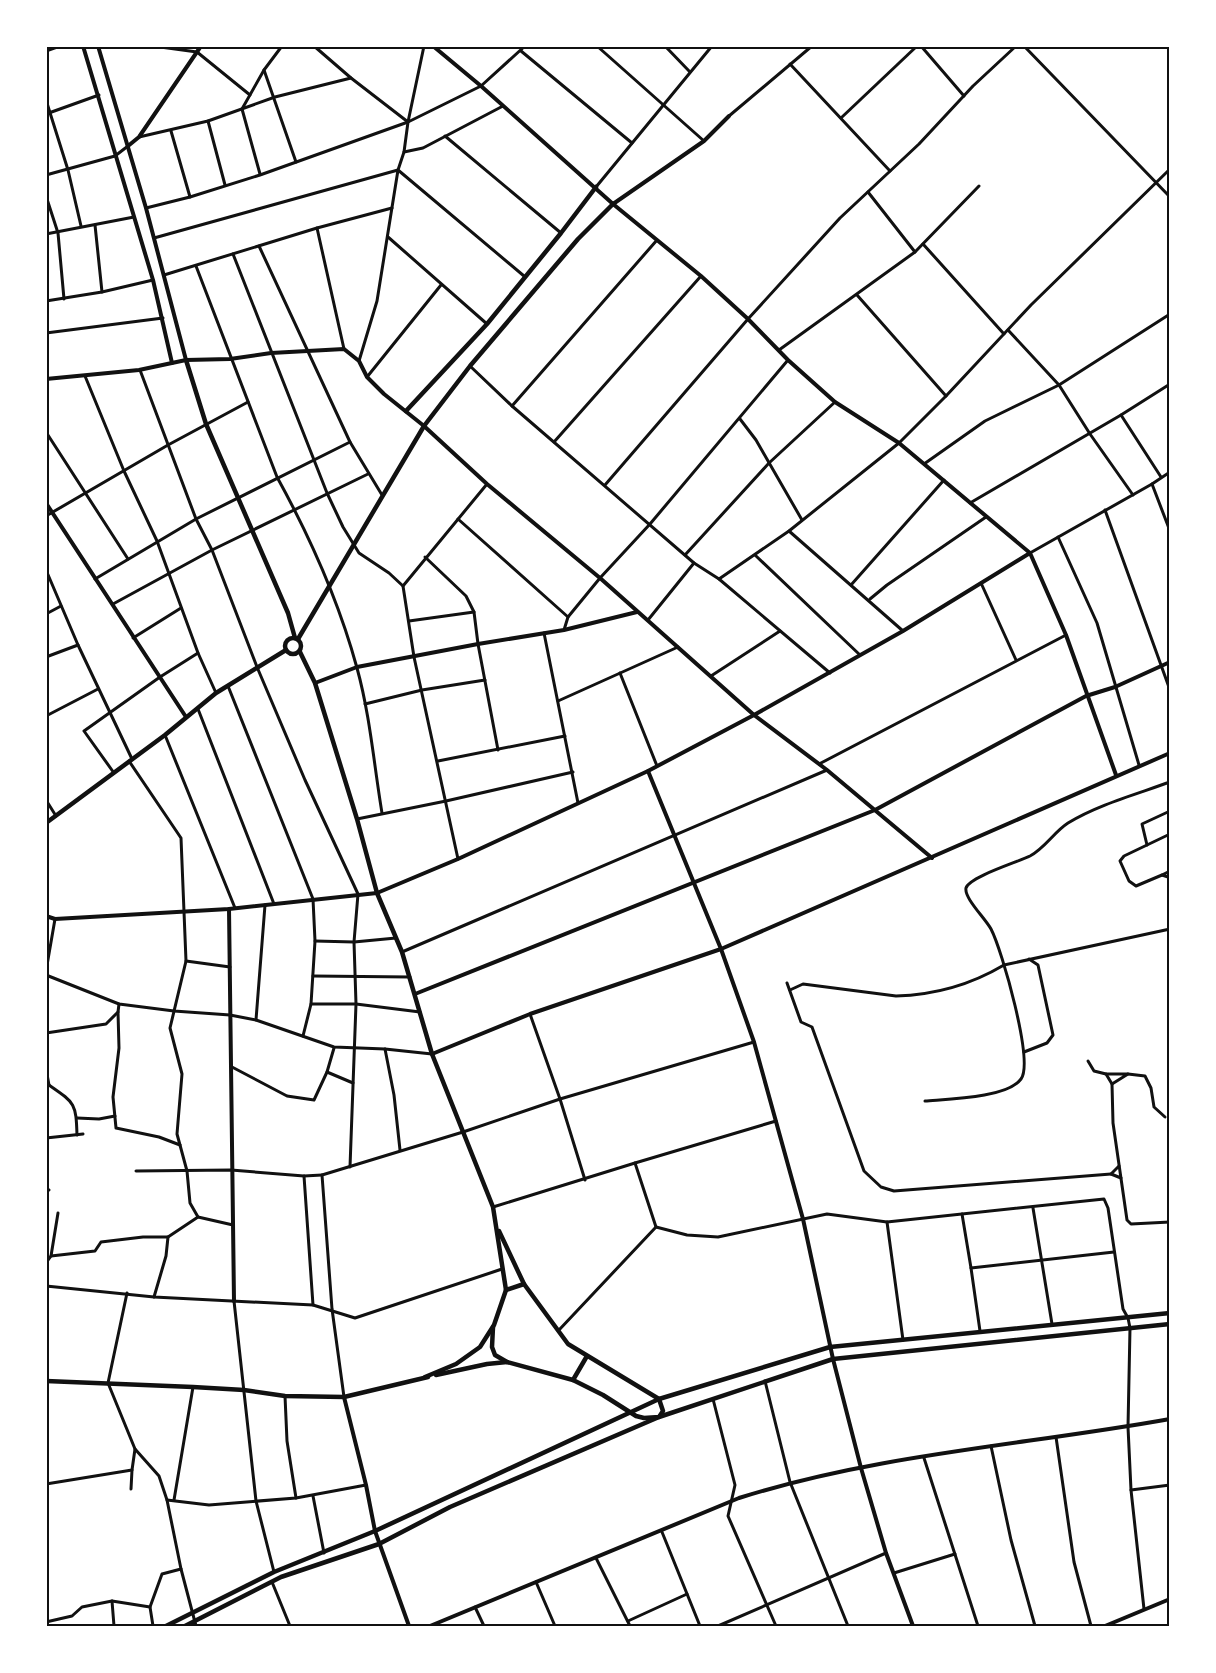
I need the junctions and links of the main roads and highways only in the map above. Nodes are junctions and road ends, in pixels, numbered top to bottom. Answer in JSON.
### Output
{"nodes":[{"id":1,"x":596,"y":187,"type":"road end"},
{"id":2,"x":613,"y":204,"type":"road end"},
{"id":3,"x":186,"y":360,"type":"road end"},
{"id":4,"x":406,"y":411,"type":"road end"},
{"id":5,"x":297,"y":639,"type":"junction"},
{"id":6,"x":286,"y":650,"type":"junction"},
{"id":7,"x":300,"y":652,"type":"junction"},
{"id":8,"x":46,"y":823,"type":"edge"},
{"id":9,"x":497,"y":1226,"type":"junction"},
{"id":10,"x":524,"y":1284,"type":"junction"},
{"id":11,"x":507,"y":1290,"type":"junction"},
{"id":12,"x":1170,"y":1313,"type":"edge"},
{"id":13,"x":1170,"y":1324,"type":"edge"},
{"id":14,"x":494,"y":1325,"type":"junction"},
{"id":15,"x":587,"y":1356,"type":"junction"},
{"id":16,"x":507,"y":1362,"type":"junction"},
{"id":17,"x":425,"y":1377,"type":"junction"},
{"id":18,"x":573,"y":1380,"type":"junction"},
{"id":19,"x":46,"y":1381,"type":"edge"},
{"id":20,"x":659,"y":1399,"type":"junction"},
{"id":21,"x":630,"y":1413,"type":"junction"},
{"id":22,"x":659,"y":1417,"type":"junction"},
{"id":23,"x":195,"y":1624,"type":"edge"},
{"id":24,"x":166,"y":1626,"type":"edge"},
{"id":25,"x":185,"y":1626,"type":"edge"}],
"edges":[{"from":1,"to":4,"type":"main road"},
{"from":2,"to":5,"type":"main road"},
{"from":3,"to":5,"type":"main road"},
{"from":5,"to":6,"type":"main road"},
{"from":5,"to":7,"type":"main road"},
{"from":6,"to":7,"type":"main road"},
{"from":6,"to":8,"type":"main road"},
{"from":7,"to":9,"type":"main road"},
{"from":9,"to":10,"type":"main road"},
{"from":9,"to":11,"type":"main road"},
{"from":10,"to":11,"type":"main road"},
{"from":10,"to":15,"type":"main road"},
{"from":11,"to":14,"type":"main road"},
{"from":12,"to":20,"type":"main road"},
{"from":13,"to":22,"type":"main road"},
{"from":14,"to":16,"type":"main road"},
{"from":14,"to":17,"type":"main road"},
{"from":15,"to":18,"type":"main road"},
{"from":15,"to":20,"type":"main road"},
{"from":16,"to":17,"type":"main road"},
{"from":16,"to":18,"type":"main road"},
{"from":17,"to":19,"type":"main road"},
{"from":18,"to":21,"type":"main road"},
{"from":20,"to":21,"type":"main road"},
{"from":20,"to":22,"type":"main road"},
{"from":21,"to":22,"type":"main road"},
{"from":21,"to":24,"type":"main road"},
{"from":22,"to":23,"type":"main road"},
{"from":23,"to":25,"type":"main road"}]}
